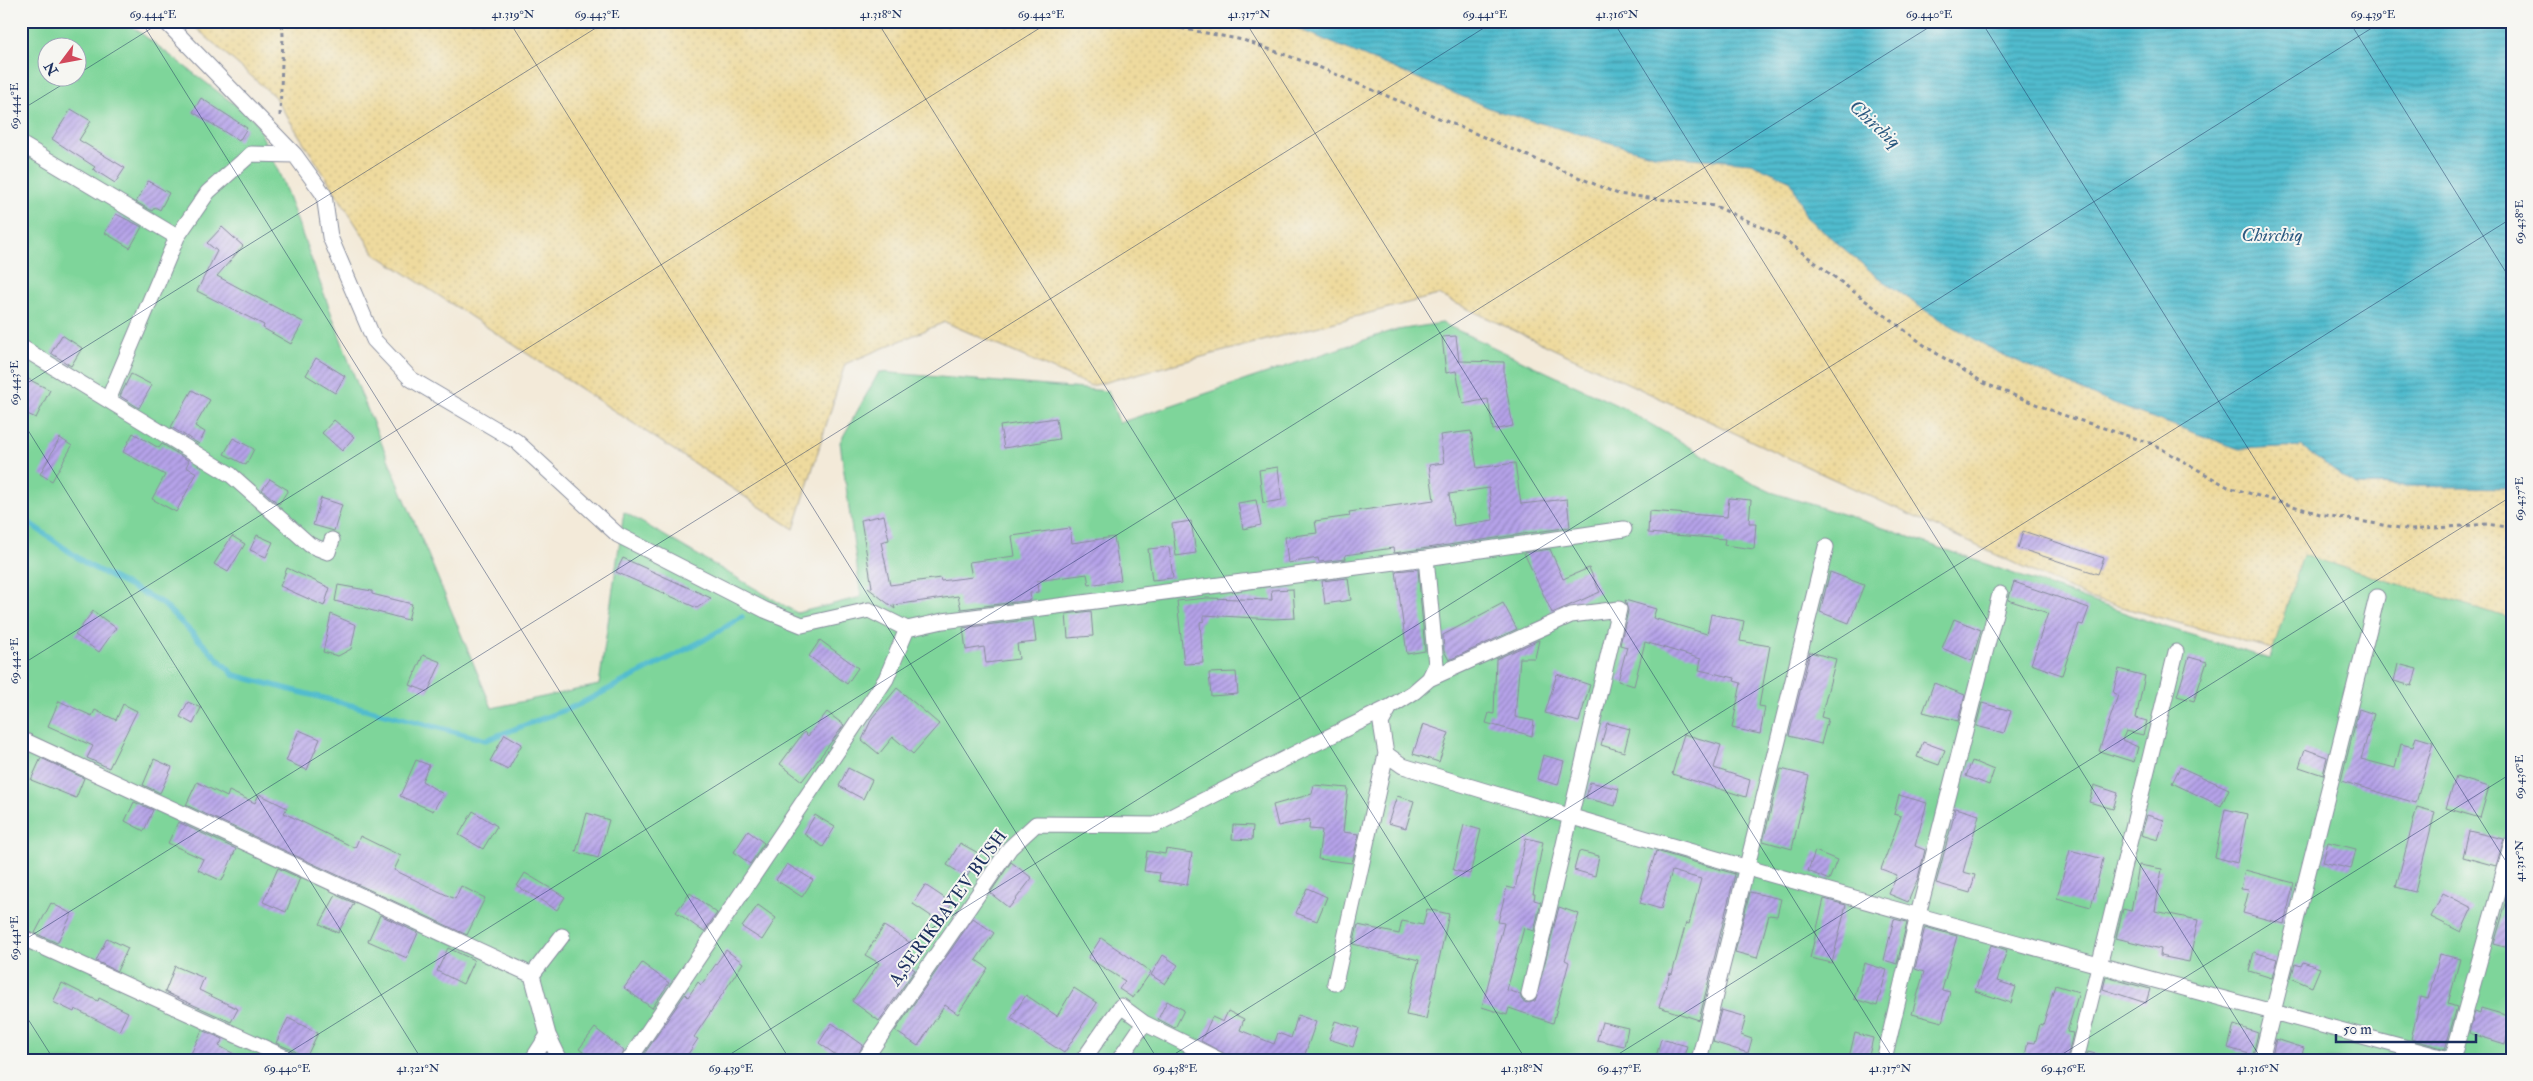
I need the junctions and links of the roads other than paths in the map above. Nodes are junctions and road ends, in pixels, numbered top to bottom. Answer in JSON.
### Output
{"nodes":[{"id":1,"x":165,"y":21,"type":"edge"},
{"id":2,"x":21,"y":144,"type":"edge"},
{"id":3,"x":294,"y":155,"type":"junction"},
{"id":4,"x":177,"y":237,"type":"junction"},
{"id":5,"x":21,"y":347,"type":"edge"},
{"id":6,"x":108,"y":400,"type":"junction"},
{"id":7,"x":1624,"y":529,"type":"dead end"},
{"id":8,"x":332,"y":540,"type":"dead end"},
{"id":9,"x":1826,"y":547,"type":"dead end"},
{"id":10,"x":1426,"y":558,"type":"junction"},
{"id":11,"x":2000,"y":594,"type":"dead end"},
{"id":12,"x":2377,"y":597,"type":"dead end"},
{"id":13,"x":907,"y":628,"type":"junction"},
{"id":14,"x":2176,"y":652,"type":"dead end"},
{"id":15,"x":1429,"y":679,"type":"junction"},
{"id":16,"x":1390,"y":707,"type":"junction"},
{"id":17,"x":21,"y":740,"type":"edge"},
{"id":18,"x":1386,"y":754,"type":"junction"},
{"id":19,"x":1570,"y":818,"type":"junction"},
{"id":20,"x":2512,"y":843,"type":"edge"},
{"id":21,"x":1746,"y":867,"type":"junction"},
{"id":22,"x":1918,"y":915,"type":"junction"},
{"id":23,"x":21,"y":936,"type":"edge"},
{"id":24,"x":562,"y":936,"type":"dead end"},
{"id":25,"x":2101,"y":965,"type":"junction"},
{"id":26,"x":532,"y":975,"type":"junction"},
{"id":27,"x":1335,"y":983,"type":"dead end"},
{"id":28,"x":1529,"y":994,"type":"dead end"},
{"id":29,"x":2272,"y":1012,"type":"junction"},
{"id":30,"x":1144,"y":1023,"type":"junction"},
{"id":31,"x":548,"y":1035,"type":"junction"},
{"id":32,"x":291,"y":1060,"type":"edge"},
{"id":33,"x":532,"y":1060,"type":"edge"},
{"id":34,"x":560,"y":1060,"type":"edge"},
{"id":35,"x":629,"y":1060,"type":"edge"},
{"id":36,"x":864,"y":1060,"type":"edge"},
{"id":37,"x":1083,"y":1060,"type":"edge"},
{"id":38,"x":1119,"y":1060,"type":"edge"},
{"id":39,"x":1219,"y":1060,"type":"edge"},
{"id":40,"x":1699,"y":1060,"type":"edge"},
{"id":41,"x":1884,"y":1060,"type":"edge"},
{"id":42,"x":2076,"y":1060,"type":"edge"},
{"id":43,"x":2261,"y":1060,"type":"edge"},
{"id":44,"x":2452,"y":1060,"type":"edge"}],
"edges":[{"from":1,"to":3,"type":"street"},
{"from":2,"to":4,"type":"street"},
{"from":3,"to":4,"type":"street"},
{"from":3,"to":13,"type":"street"},
{"from":4,"to":6,"type":"street"},
{"from":5,"to":6,"type":"street"},
{"from":6,"to":8,"type":"street"},
{"from":7,"to":10,"type":"street"},
{"from":9,"to":21,"type":"street"},
{"from":10,"to":13,"type":"street"},
{"from":10,"to":15,"type":"street"},
{"from":11,"to":22,"type":"street"},
{"from":12,"to":29,"type":"street"},
{"from":13,"to":35,"type":"street"},
{"from":14,"to":25,"type":"street"},
{"from":15,"to":16,"type":"street","name":"A,SERIKBAYEV BUSH"},
{"from":15,"to":19,"type":"street","name":"A,SERIKBAYEV BUSH"},
{"from":16,"to":18,"type":"street"},
{"from":16,"to":36,"type":"street","name":"A,SERIKBAYEV BUSH"},
{"from":17,"to":26,"type":"street"},
{"from":18,"to":19,"type":"street"},
{"from":18,"to":27,"type":"street"},
{"from":19,"to":21,"type":"street"},
{"from":19,"to":28,"type":"street"},
{"from":20,"to":44,"type":"street"},
{"from":21,"to":22,"type":"street"},
{"from":21,"to":40,"type":"street"},
{"from":22,"to":25,"type":"street"},
{"from":22,"to":41,"type":"street"},
{"from":23,"to":32,"type":"street"},
{"from":24,"to":26,"type":"street"},
{"from":25,"to":29,"type":"street"},
{"from":25,"to":42,"type":"street"},
{"from":26,"to":31,"type":"street"},
{"from":29,"to":43,"type":"street"},
{"from":29,"to":44,"type":"street"},
{"from":30,"to":37,"type":"street"},
{"from":30,"to":38,"type":"street"},
{"from":30,"to":39,"type":"street"},
{"from":31,"to":33,"type":"street"},
{"from":31,"to":34,"type":"street"}]}
